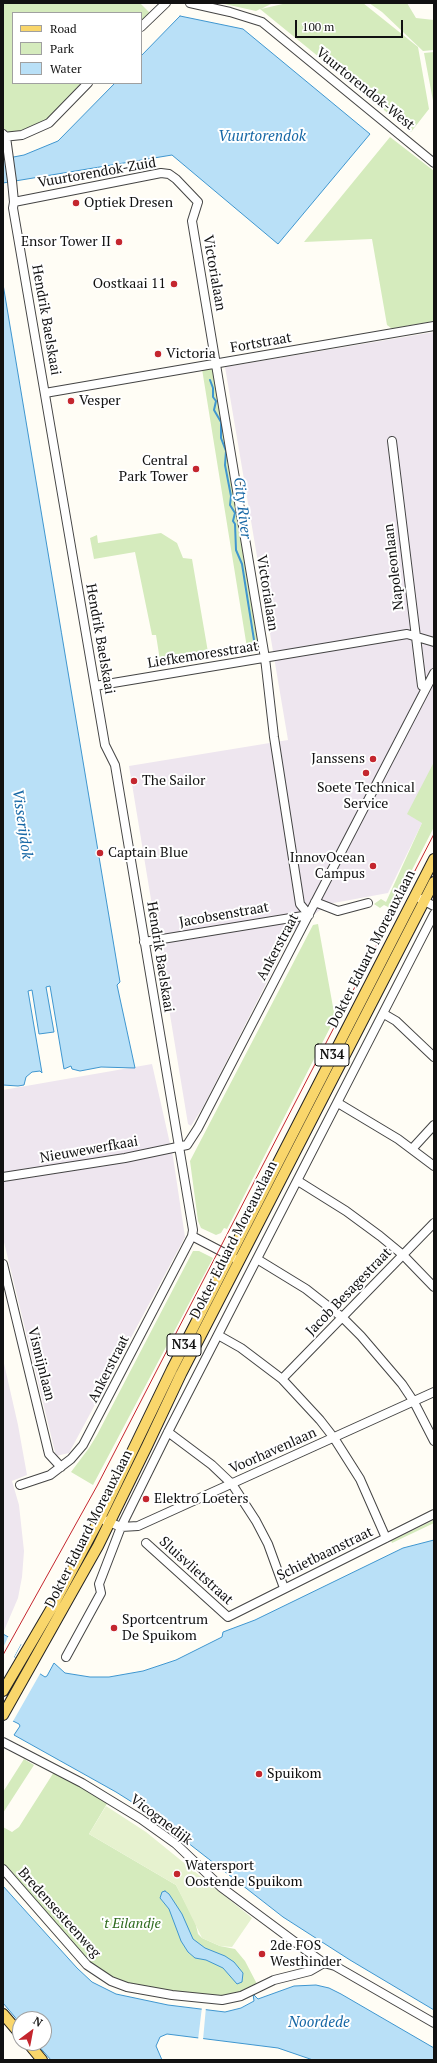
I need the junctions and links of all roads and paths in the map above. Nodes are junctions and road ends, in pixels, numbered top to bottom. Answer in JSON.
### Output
{"nodes":[{"id":1,"x":166,"y":3,"type":"edge"},
{"id":2,"x":190,"y":3,"type":"edge"},
{"id":3,"x":142,"y":26,"type":"edge"},
{"id":4,"x":87,"y":84,"type":"edge"},
{"id":5,"x":4,"y":136,"type":"edge"},
{"id":6,"x":434,"y":163,"type":"edge"},
{"id":7,"x":14,"y":202,"type":"junction"},
{"id":8,"x":198,"y":202,"type":"joint"},
{"id":9,"x":434,"y":326,"type":"edge"},
{"id":10,"x":217,"y":363,"type":"junction"},
{"id":11,"x":45,"y":393,"type":"junction"},
{"id":12,"x":392,"y":441,"type":"dead end"},
{"id":13,"x":416,"y":636,"type":"junction"},
{"id":14,"x":434,"y":642,"type":"edge"},
{"id":15,"x":265,"y":658,"type":"junction"},
{"id":16,"x":434,"y":673,"type":"edge"},
{"id":17,"x":95,"y":686,"type":"junction"},
{"id":18,"x":426,"y":688,"type":"junction"},
{"id":19,"x":434,"y":858,"type":"edge"},
{"id":20,"x":434,"y":882,"type":"edge"},
{"id":21,"x":415,"y":896,"type":"junction"},
{"id":22,"x":424,"y":901,"type":"junction"},
{"id":23,"x":315,"y":902,"type":"junction"},
{"id":24,"x":368,"y":903,"type":"dead end"},
{"id":25,"x":434,"y":906,"type":"edge"},
{"id":26,"x":409,"y":907,"type":"junction"},
{"id":27,"x":419,"y":912,"type":"junction"},
{"id":28,"x":309,"y":916,"type":"junction"},
{"id":29,"x":433,"y":918,"type":"edge"},
{"id":30,"x":144,"y":942,"type":"junction"},
{"id":31,"x":384,"y":1014,"type":"junction"},
{"id":32,"x":434,"y":1056,"type":"edge"},
{"id":33,"x":338,"y":1103,"type":"junction"},
{"id":34,"x":434,"y":1125,"type":"edge"},
{"id":35,"x":179,"y":1148,"type":"junction"},
{"id":36,"x":412,"y":1149,"type":"junction"},
{"id":37,"x":434,"y":1166,"type":"edge"},
{"id":38,"x":3,"y":1177,"type":"edge"},
{"id":39,"x":298,"y":1181,"type":"junction"},
{"id":40,"x":434,"y":1223,"type":"edge"},
{"id":41,"x":192,"y":1236,"type":"junction"},
{"id":42,"x":403,"y":1255,"type":"junction"},
{"id":43,"x":229,"y":1256,"type":"junction"},
{"id":44,"x":257,"y":1260,"type":"junction"},
{"id":45,"x":239,"y":1261,"type":"junction"},
{"id":46,"x":3,"y":1264,"type":"edge"},
{"id":47,"x":434,"y":1287,"type":"edge"},
{"id":48,"x":343,"y":1318,"type":"junction"},
{"id":49,"x":218,"y":1335,"type":"junction"},
{"id":50,"x":282,"y":1379,"type":"junction"},
{"id":51,"x":434,"y":1392,"type":"edge"},
{"id":52,"x":414,"y":1402,"type":"junction"},
{"id":53,"x":168,"y":1432,"type":"junction"},
{"id":54,"x":334,"y":1438,"type":"junction"},
{"id":55,"x":434,"y":1441,"type":"edge"},
{"id":56,"x":61,"y":1466,"type":"junction"},
{"id":57,"x":232,"y":1484,"type":"junction"},
{"id":58,"x":20,"y":1485,"type":"dead end"},
{"id":59,"x":434,"y":1514,"type":"edge"},
{"id":60,"x":105,"y":1520,"type":"junction"},
{"id":61,"x":121,"y":1527,"type":"junction"},
{"id":62,"x":386,"y":1538,"type":"junction"},
{"id":63,"x":146,"y":1543,"type":"dead end"},
{"id":64,"x":284,"y":1588,"type":"junction"},
{"id":65,"x":228,"y":1617,"type":"joint"},
{"id":66,"x":66,"y":1657,"type":"dead end"},
{"id":67,"x":3,"y":1691,"type":"edge"},
{"id":68,"x":3,"y":1716,"type":"edge"},
{"id":69,"x":3,"y":1742,"type":"edge"},
{"id":70,"x":3,"y":1870,"type":"edge"},
{"id":71,"x":324,"y":1963,"type":"junction"},
{"id":72,"x":3,"y":2014,"type":"edge"},
{"id":73,"x":434,"y":2023,"type":"edge"},
{"id":74,"x":12,"y":2025,"type":"edge"},
{"id":75,"x":35,"y":2051,"type":"edge"},
{"id":76,"x":42,"y":2060,"type":"edge"}],
"edges":[{"from":1,"to":3,"type":"street"},
{"from":2,"to":6,"type":"street","name":"Vuurtorendok-West"},
{"from":4,"to":5,"type":"street"},
{"from":5,"to":7,"type":"street","name":"Hendrik Baelskaai"},
{"from":7,"to":8,"type":"street","name":"Vuurtorendok-Zuid"},
{"from":7,"to":11,"type":"street","name":"Hendrik Baelskaai"},
{"from":8,"to":10,"type":"street","name":"Victorialaan"},
{"from":9,"to":10,"type":"street","name":"Fortstraat"},
{"from":10,"to":11,"type":"street","name":"Fortstraat"},
{"from":10,"to":15,"type":"street","name":"Victorialaan"},
{"from":11,"to":17,"type":"street","name":"Hendrik Baelskaai"},
{"from":12,"to":13,"type":"street","name":"Napoleonlaan"},
{"from":13,"to":14,"type":"street","name":"Liefkemoresstraat"},
{"from":13,"to":15,"type":"street","name":"Liefkemoresstraat"},
{"from":13,"to":18,"type":"street","name":"Napoleonlaan"},
{"from":15,"to":17,"type":"street","name":"Liefkemoresstraat"},
{"from":15,"to":28,"type":"street","name":"Victorialaan"},
{"from":16,"to":18,"type":"street","name":"Ankerstraat"},
{"from":17,"to":30,"type":"street","name":"Hendrik Baelskaai"},
{"from":18,"to":23,"type":"street","name":"Ankerstraat"},
{"from":19,"to":21,"type":"main road","name":"Dokter Eduard Moreauxlaan","number":"N34"},
{"from":20,"to":22,"type":"main road","name":"Dokter Eduard Moreauxlaan","number":"N34"},
{"from":21,"to":22,"type":"street"},
{"from":21,"to":26,"type":"main road","name":"Dokter Eduard Moreauxlaan","number":"N34"},
{"from":22,"to":25,"type":"street"},
{"from":22,"to":27,"type":"main road","name":"Dokter Eduard Moreauxlaan","number":"N34"},
{"from":23,"to":24,"type":"street"},
{"from":23,"to":28,"type":"street","name":"Ankerstraat"},
{"from":26,"to":27,"type":"street"},
{"from":26,"to":43,"type":"main road","name":"Dokter Eduard Moreauxlaan","number":"N34"},
{"from":27,"to":29,"type":"street"},
{"from":27,"to":45,"type":"main road","name":"Dokter Eduard Moreauxlaan","number":"N34"},
{"from":28,"to":30,"type":"street","name":"Jacobsenstraat"},
{"from":28,"to":35,"type":"street","name":"Ankerstraat"},
{"from":29,"to":31,"type":"street","name":"Dokter Eduard Moreauxlaan"},
{"from":30,"to":35,"type":"street","name":"Hendrik Baelskaai"},
{"from":31,"to":32,"type":"street"},
{"from":31,"to":33,"type":"street","name":"Dokter Eduard Moreauxlaan"},
{"from":33,"to":36,"type":"street"},
{"from":33,"to":39,"type":"street","name":"Dokter Eduard Moreauxlaan"},
{"from":34,"to":36,"type":"street"},
{"from":35,"to":38,"type":"street","name":"Nieuwewerfkaai"},
{"from":35,"to":41,"type":"street"},
{"from":36,"to":37,"type":"street"},
{"from":39,"to":42,"type":"street"},
{"from":39,"to":44,"type":"street","name":"Dokter Eduard Moreauxlaan"},
{"from":40,"to":42,"type":"street","name":"Jacob Besagestraat"},
{"from":41,"to":43,"type":"street"},
{"from":41,"to":56,"type":"street","name":"Ankerstraat"},
{"from":42,"to":47,"type":"street"},
{"from":42,"to":48,"type":"street","name":"Jacob Besagestraat"},
{"from":43,"to":45,"type":"street"},
{"from":43,"to":60,"type":"main road","name":"Dokter Eduard Moreauxlaan","number":"N34"},
{"from":44,"to":48,"type":"street"},
{"from":44,"to":49,"type":"street","name":"Dokter Eduard Moreauxlaan"},
{"from":45,"to":60,"type":"main road","name":"Dokter Eduard Moreauxlaan","number":"N34"},
{"from":46,"to":56,"type":"street","name":"Vismijnlaan"},
{"from":48,"to":50,"type":"street","name":"Jacob Besagestraat"},
{"from":48,"to":52,"type":"street"},
{"from":49,"to":50,"type":"street"},
{"from":49,"to":53,"type":"street","name":"Dokter Eduard Moreauxlaan"},
{"from":50,"to":54,"type":"street"},
{"from":51,"to":52,"type":"street","name":"Voorhavenlaan"},
{"from":52,"to":54,"type":"street","name":"Voorhavenlaan"},
{"from":52,"to":55,"type":"street"},
{"from":53,"to":57,"type":"street"},
{"from":53,"to":61,"type":"street","name":"Dokter Eduard Moreauxlaan"},
{"from":54,"to":57,"type":"street","name":"Voorhavenlaan"},
{"from":54,"to":62,"type":"street"},
{"from":56,"to":58,"type":"street","name":"Ankerstraat"},
{"from":57,"to":61,"type":"street","name":"Voorhavenlaan"},
{"from":57,"to":64,"type":"street"},
{"from":59,"to":62,"type":"street","name":"Schietbaanstraat"},
{"from":60,"to":61,"type":"street"},
{"from":60,"to":67,"type":"main road","name":"Dokter Eduard Moreauxlaan","number":"N34"},
{"from":60,"to":68,"type":"main road","name":"Dokter Eduard Moreauxlaan","number":"N34"},
{"from":61,"to":66,"type":"street"},
{"from":62,"to":64,"type":"street","name":"Schietbaanstraat"},
{"from":63,"to":65,"type":"street","name":"Sluisvlietstraat"},
{"from":64,"to":65,"type":"street","name":"Schietbaanstraat"},
{"from":69,"to":71,"type":"street","name":"Vicognedijk"},
{"from":70,"to":71,"type":"street","name":"Bredensesteenweg"},
{"from":71,"to":73,"type":"street","name":"Vicognedijk"},
{"from":72,"to":74,"type":"main road"},
{"from":75,"to":76,"type":"main road"}]}
